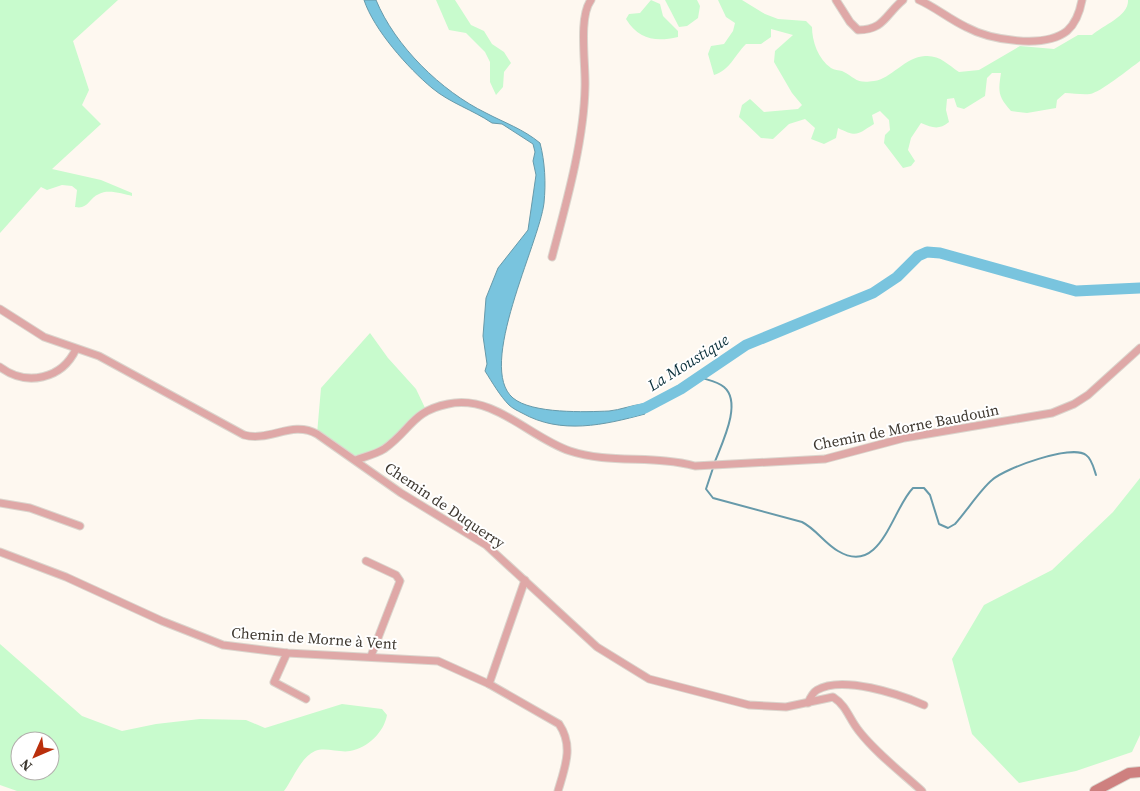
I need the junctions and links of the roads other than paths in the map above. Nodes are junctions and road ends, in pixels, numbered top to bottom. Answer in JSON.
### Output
{"nodes":[{"id":1,"x":591,"y":0,"type":"edge"},
{"id":2,"x":836,"y":0,"type":"edge"},
{"id":3,"x":903,"y":0,"type":"edge"},
{"id":4,"x":918,"y":0,"type":"edge"},
{"id":5,"x":1082,"y":0,"type":"edge"},
{"id":6,"x":552,"y":257,"type":"dead end"},
{"id":7,"x":0,"y":309,"type":"edge"},
{"id":8,"x":76,"y":348,"type":"junction"},
{"id":9,"x":1140,"y":348,"type":"edge"},
{"id":10,"x":1140,"y":355,"type":"edge"},
{"id":11,"x":1129,"y":359,"type":"junction"},
{"id":12,"x":0,"y":367,"type":"edge"},
{"id":13,"x":356,"y":460,"type":"junction"},
{"id":14,"x":0,"y":503,"type":"edge"},
{"id":15,"x":80,"y":526,"type":"dead end"},
{"id":16,"x":0,"y":552,"type":"edge"},
{"id":17,"x":366,"y":561,"type":"dead end"},
{"id":18,"x":525,"y":580,"type":"junction"},
{"id":19,"x":287,"y":653,"type":"junction"},
{"id":20,"x":371,"y":656,"type":"junction"},
{"id":21,"x":489,"y":684,"type":"junction"},
{"id":22,"x":306,"y":699,"type":"dead end"},
{"id":23,"x":808,"y":703,"type":"junction"},
{"id":24,"x":924,"y":705,"type":"dead end"},
{"id":25,"x":1140,"y":772,"type":"edge"},
{"id":26,"x":558,"y":791,"type":"edge"},
{"id":27,"x":922,"y":791,"type":"edge"},
{"id":28,"x":1095,"y":791,"type":"edge"}],
"edges":[{"from":1,"to":6,"type":"street"},
{"from":2,"to":3,"type":"street"},
{"from":4,"to":5,"type":"street"},
{"from":7,"to":8,"type":"street","name":"Chemin de Duquerry"},
{"from":8,"to":12,"type":"street"},
{"from":8,"to":13,"type":"street","name":"Chemin de Duquerry"},
{"from":9,"to":11,"type":"street","name":"Chemin de Morne Baudouin"},
{"from":10,"to":11,"type":"street"},
{"from":11,"to":13,"type":"street","name":"Chemin de Morne Baudouin"},
{"from":13,"to":18,"type":"street","name":"Chemin de Duquerry"},
{"from":14,"to":15,"type":"street"},
{"from":16,"to":19,"type":"street","name":"Chemin de Morne à Vent"},
{"from":17,"to":20,"type":"street"},
{"from":18,"to":21,"type":"street"},
{"from":18,"to":23,"type":"street","name":"Chemin de Duquerry"},
{"from":19,"to":20,"type":"street","name":"Chemin de Morne à Vent"},
{"from":19,"to":22,"type":"street"},
{"from":20,"to":21,"type":"street","name":"Chemin de Morne à Vent"},
{"from":21,"to":26,"type":"street","name":"Chemin de Morne à Vent"},
{"from":23,"to":24,"type":"street"},
{"from":23,"to":27,"type":"street","name":"Chemin de Duquerry"},
{"from":25,"to":28,"type":"street"}]}
